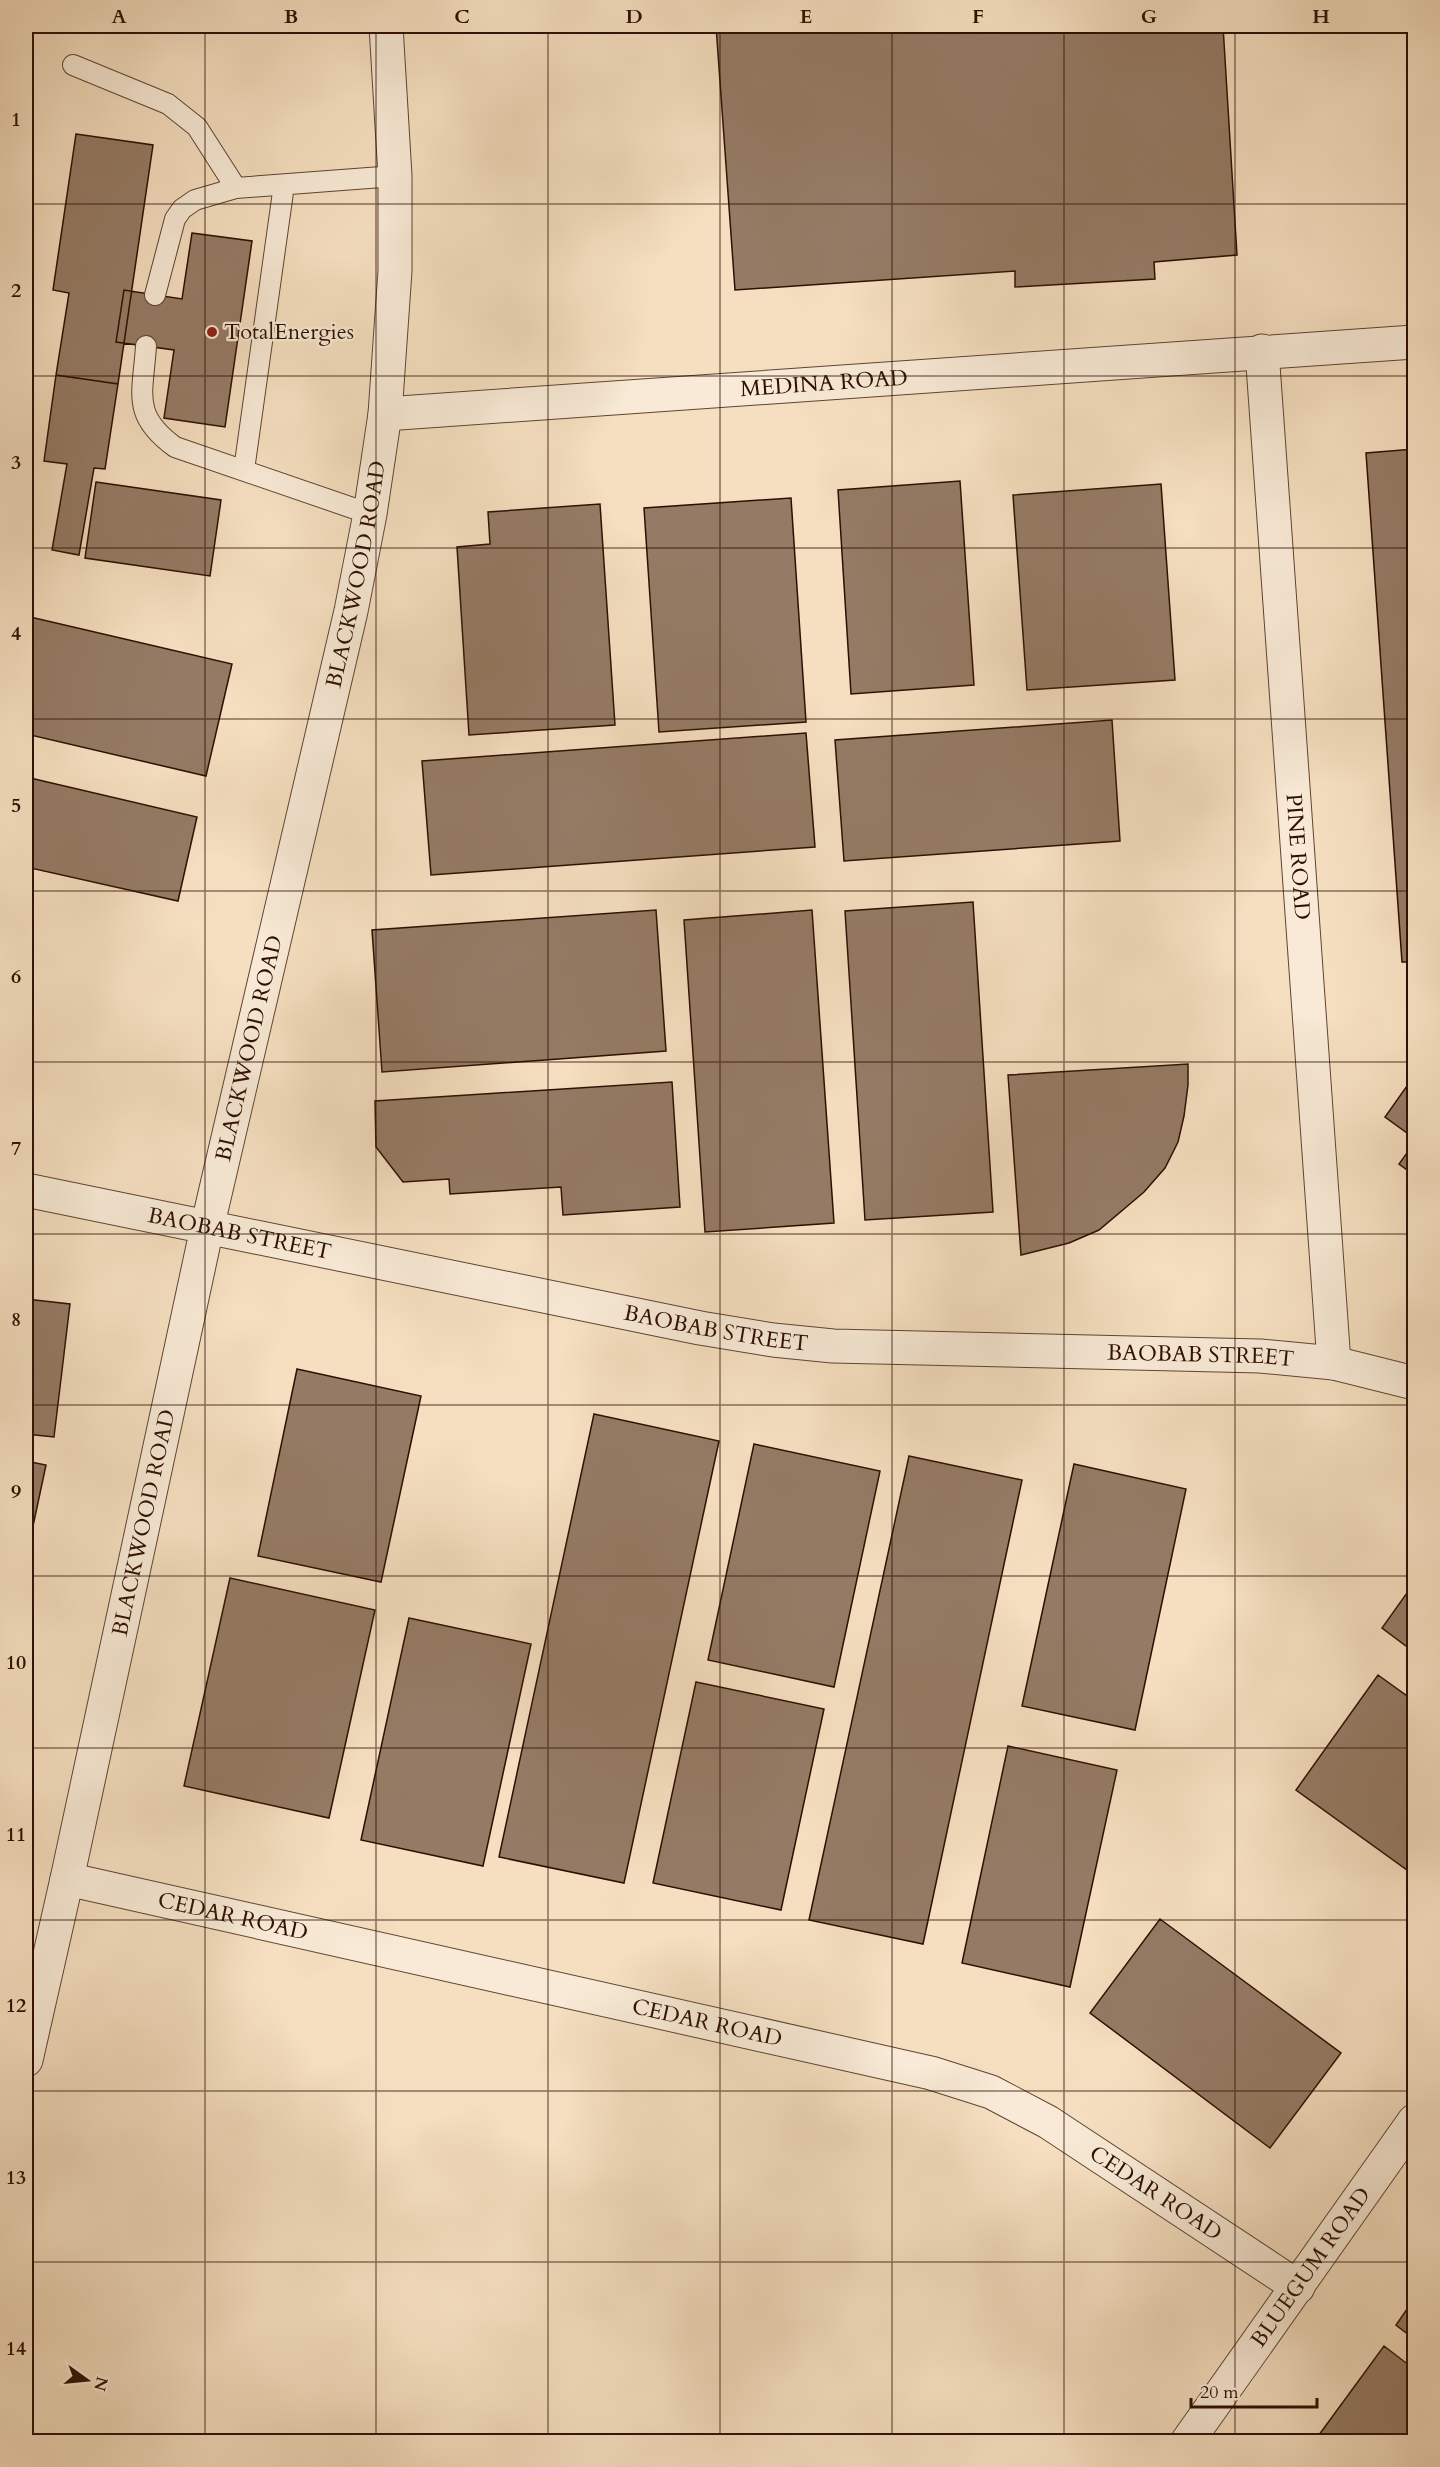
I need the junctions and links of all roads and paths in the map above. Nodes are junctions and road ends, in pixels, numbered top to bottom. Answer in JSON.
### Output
{"nodes":[{"id":1,"x":386,"y":26,"type":"edge"},
{"id":2,"x":73,"y":65,"type":"dead end"},
{"id":3,"x":395,"y":176,"type":"junction"},
{"id":4,"x":284,"y":185,"type":"junction"},
{"id":5,"x":236,"y":188,"type":"junction"},
{"id":6,"x":155,"y":295,"type":"dead end"},
{"id":7,"x":1414,"y":342,"type":"edge"},
{"id":8,"x":146,"y":346,"type":"dead end"},
{"id":9,"x":1262,"y":351,"type":"junction"},
{"id":10,"x":385,"y":414,"type":"junction"},
{"id":11,"x":244,"y":470,"type":"junction"},
{"id":12,"x":370,"y":514,"type":"junction"},
{"id":13,"x":26,"y":1190,"type":"edge"},
{"id":14,"x":207,"y":1228,"type":"junction"},
{"id":15,"x":1334,"y":1363,"type":"junction"},
{"id":16,"x":1414,"y":1383,"type":"edge"},
{"id":17,"x":67,"y":1878,"type":"junction"},
{"id":18,"x":26,"y":2060,"type":"edge"},
{"id":19,"x":1414,"y":2121,"type":"edge"},
{"id":20,"x":1298,"y":2287,"type":"junction"},
{"id":21,"x":1187,"y":2442,"type":"edge"}],
"edges":[{"from":1,"to":3,"type":"street","name":"BLACKWOOD ROAD"},
{"from":2,"to":5,"type":"lane"},
{"from":3,"to":4,"type":"lane"},
{"from":3,"to":10,"type":"street","name":"BLACKWOOD ROAD"},
{"from":4,"to":5,"type":"lane"},
{"from":4,"to":11,"type":"lane"},
{"from":5,"to":6,"type":"lane"},
{"from":7,"to":9,"type":"street","name":"MEDINA ROAD"},
{"from":8,"to":11,"type":"lane"},
{"from":9,"to":10,"type":"street","name":"MEDINA ROAD"},
{"from":9,"to":15,"type":"street","name":"PINE ROAD"},
{"from":10,"to":12,"type":"street","name":"BLACKWOOD ROAD"},
{"from":11,"to":12,"type":"lane"},
{"from":12,"to":14,"type":"street","name":"BLACKWOOD ROAD"},
{"from":13,"to":14,"type":"street","name":"BAOBAB STREET"},
{"from":14,"to":15,"type":"street","name":"BAOBAB STREET"},
{"from":14,"to":17,"type":"street","name":"BLACKWOOD ROAD"},
{"from":15,"to":16,"type":"street","name":"BAOBAB STREET"},
{"from":17,"to":18,"type":"street","name":"BLACKWOOD ROAD"},
{"from":17,"to":20,"type":"street","name":"CEDAR ROAD"},
{"from":19,"to":20,"type":"street","name":"BLUEGUM ROAD"},
{"from":20,"to":21,"type":"street","name":"BLUEGUM ROAD"}]}
